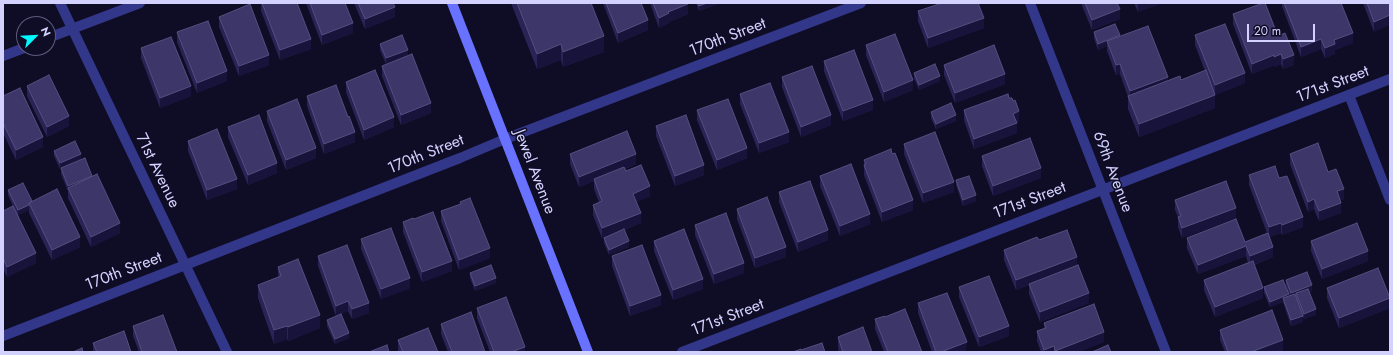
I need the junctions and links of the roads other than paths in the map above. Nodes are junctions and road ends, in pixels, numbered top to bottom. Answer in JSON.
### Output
{"nodes":[{"id":1,"x":60,"y":3,"type":"edge"},
{"id":2,"x":140,"y":3,"type":"edge"},
{"id":3,"x":452,"y":3,"type":"edge"},
{"id":4,"x":861,"y":3,"type":"edge"},
{"id":5,"x":1030,"y":3,"type":"edge"},
{"id":6,"x":72,"y":29,"type":"junction"},
{"id":7,"x":56,"y":35,"type":"edge"},
{"id":8,"x":16,"y":51,"type":"edge"},
{"id":9,"x":3,"y":56,"type":"edge"},
{"id":10,"x":1390,"y":79,"type":"edge"},
{"id":11,"x":1349,"y":95,"type":"junction"},
{"id":12,"x":505,"y":139,"type":"junction"},
{"id":13,"x":1103,"y":189,"type":"junction"},
{"id":14,"x":1390,"y":200,"type":"edge"},
{"id":15,"x":185,"y":265,"type":"junction"},
{"id":16,"x":3,"y":336,"type":"edge"},
{"id":17,"x":227,"y":352,"type":"edge"},
{"id":18,"x":588,"y":352,"type":"edge"},
{"id":19,"x":682,"y":352,"type":"edge"},
{"id":20,"x":1166,"y":352,"type":"edge"}],
"edges":[{"from":1,"to":6,"type":"street","name":"71st Avenue"},
{"from":2,"to":6,"type":"street"},
{"from":3,"to":12,"type":"street","name":"Jewel Avenue"},
{"from":4,"to":12,"type":"street","name":"170th Street"},
{"from":5,"to":13,"type":"street","name":"69th Avenue"},
{"from":6,"to":7,"type":"street"},
{"from":6,"to":15,"type":"street","name":"71st Avenue"},
{"from":8,"to":9,"type":"street"},
{"from":10,"to":11,"type":"street","name":"171st Street"},
{"from":11,"to":13,"type":"street","name":"171st Street"},
{"from":11,"to":14,"type":"street"},
{"from":12,"to":15,"type":"street","name":"170th Street"},
{"from":12,"to":18,"type":"street","name":"Jewel Avenue"},
{"from":13,"to":19,"type":"street","name":"171st Street"},
{"from":13,"to":20,"type":"street","name":"69th Avenue"},
{"from":15,"to":16,"type":"street","name":"170th Street"},
{"from":15,"to":17,"type":"street","name":"71st Avenue"}]}
